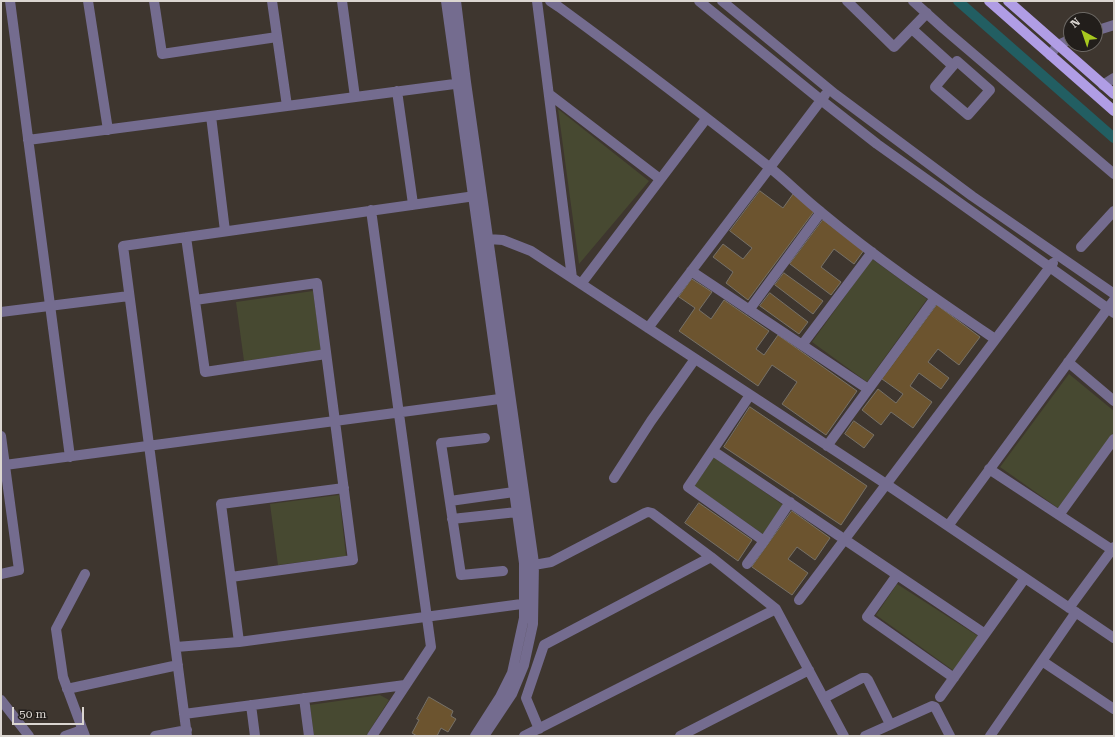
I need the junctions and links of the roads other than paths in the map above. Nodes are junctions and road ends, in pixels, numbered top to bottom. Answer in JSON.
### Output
{"nodes":[{"id":1,"x":10,"y":1,"type":"edge"},
{"id":2,"x":88,"y":1,"type":"edge"},
{"id":3,"x":154,"y":1,"type":"edge"},
{"id":4,"x":272,"y":1,"type":"edge"},
{"id":5,"x":342,"y":1,"type":"edge"},
{"id":6,"x":446,"y":1,"type":"edge"},
{"id":7,"x":456,"y":1,"type":"edge"},
{"id":8,"x":537,"y":1,"type":"edge"},
{"id":9,"x":550,"y":1,"type":"edge"},
{"id":10,"x":699,"y":1,"type":"edge"},
{"id":11,"x":722,"y":1,"type":"edge"},
{"id":12,"x":847,"y":1,"type":"edge"},
{"id":13,"x":913,"y":1,"type":"edge"},
{"id":14,"x":989,"y":1,"type":"edge"},
{"id":15,"x":1008,"y":1,"type":"edge"},
{"id":16,"x":927,"y":13,"type":"junction"},
{"id":17,"x":1114,"y":25,"type":"edge"},
{"id":18,"x":1103,"y":28,"type":"edge"},
{"id":19,"x":912,"y":29,"type":"junction"},
{"id":20,"x":277,"y":37,"type":"junction"},
{"id":21,"x":1063,"y":43,"type":"edge"},
{"id":22,"x":1058,"y":45,"type":"junction"},
{"id":23,"x":1050,"y":55,"type":"junction"},
{"id":24,"x":953,"y":66,"type":"junction"},
{"id":25,"x":1114,"y":78,"type":"edge"},
{"id":26,"x":461,"y":83,"type":"junction"},
{"id":27,"x":1103,"y":85,"type":"junction"},
{"id":28,"x":830,"y":89,"type":"junction"},
{"id":29,"x":397,"y":91,"type":"junction"},
{"id":30,"x":549,"y":94,"type":"junction"},
{"id":31,"x":1114,"y":94,"type":"edge"},
{"id":32,"x":355,"y":97,"type":"junction"},
{"id":33,"x":821,"y":100,"type":"junction"},
{"id":34,"x":287,"y":106,"type":"junction"},
{"id":35,"x":1114,"y":111,"type":"edge"},
{"id":36,"x":211,"y":116,"type":"junction"},
{"id":37,"x":706,"y":119,"type":"junction"},
{"id":38,"x":108,"y":130,"type":"junction"},
{"id":39,"x":28,"y":140,"type":"junction"},
{"id":40,"x":770,"y":168,"type":"junction"},
{"id":41,"x":1114,"y":174,"type":"edge"},
{"id":42,"x":660,"y":179,"type":"junction"},
{"id":43,"x":477,"y":195,"type":"junction"},
{"id":44,"x":413,"y":204,"type":"junction"},
{"id":45,"x":371,"y":210,"type":"junction"},
{"id":46,"x":1114,"y":211,"type":"edge"},
{"id":47,"x":821,"y":212,"type":"junction"},
{"id":48,"x":224,"y":231,"type":"junction"},
{"id":49,"x":186,"y":237,"type":"junction"},
{"id":50,"x":488,"y":239,"type":"junction"},
{"id":51,"x":1081,"y":247,"type":"dead end"},
{"id":52,"x":872,"y":252,"type":"junction"},
{"id":53,"x":1058,"y":255,"type":"junction"},
{"id":54,"x":1050,"y":267,"type":"junction"},
{"id":55,"x":691,"y":271,"type":"junction"},
{"id":56,"x":572,"y":278,"type":"junction"},
{"id":57,"x":581,"y":284,"type":"junction"},
{"id":58,"x":1114,"y":294,"type":"edge"},
{"id":59,"x":130,"y":296,"type":"junction"},
{"id":60,"x":935,"y":298,"type":"junction"},
{"id":61,"x":195,"y":300,"type":"junction"},
{"id":62,"x":50,"y":306,"type":"junction"},
{"id":63,"x":1112,"y":307,"type":"edge"},
{"id":64,"x":749,"y":310,"type":"junction"},
{"id":65,"x":1,"y":312,"type":"edge"},
{"id":66,"x":648,"y":328,"type":"junction"},
{"id":67,"x":994,"y":339,"type":"junction"},
{"id":68,"x":802,"y":345,"type":"junction"},
{"id":69,"x":326,"y":354,"type":"junction"},
{"id":70,"x":695,"y":359,"type":"junction"},
{"id":71,"x":1068,"y":362,"type":"junction"},
{"id":72,"x":868,"y":389,"type":"junction"},
{"id":73,"x":750,"y":395,"type":"junction"},
{"id":74,"x":506,"y":398,"type":"junction"},
{"id":75,"x":1114,"y":401,"type":"edge"},
{"id":76,"x":399,"y":413,"type":"junction"},
{"id":77,"x":335,"y":421,"type":"junction"},
{"id":78,"x":1,"y":436,"type":"edge"},
{"id":79,"x":485,"y":438,"type":"dead end"},
{"id":80,"x":1114,"y":439,"type":"edge"},
{"id":81,"x":149,"y":446,"type":"junction"},
{"id":82,"x":827,"y":446,"type":"junction"},
{"id":83,"x":712,"y":450,"type":"junction"},
{"id":84,"x":70,"y":457,"type":"junction"},
{"id":85,"x":5,"y":465,"type":"junction"},
{"id":86,"x":989,"y":469,"type":"junction"},
{"id":87,"x":614,"y":478,"type":"dead end"},
{"id":88,"x":886,"y":484,"type":"junction"},
{"id":89,"x":344,"y":488,"type":"junction"},
{"id":90,"x":514,"y":492,"type":"junction"},
{"id":91,"x":5,"y":500,"type":"edge"},
{"id":92,"x":450,"y":501,"type":"junction"},
{"id":93,"x":790,"y":502,"type":"junction"},
{"id":94,"x":517,"y":512,"type":"junction"},
{"id":95,"x":1059,"y":515,"type":"junction"},
{"id":96,"x":452,"y":520,"type":"junction"},
{"id":97,"x":948,"y":526,"type":"junction"},
{"id":98,"x":844,"y":539,"type":"junction"},
{"id":99,"x":764,"y":541,"type":"junction"},
{"id":100,"x":1113,"y":549,"type":"edge"},
{"id":101,"x":711,"y":557,"type":"junction"},
{"id":102,"x":534,"y":564,"type":"junction"},
{"id":103,"x":747,"y":564,"type":"dead end"},
{"id":104,"x":504,"y":571,"type":"dead end"},
{"id":105,"x":1,"y":574,"type":"edge"},
{"id":106,"x":85,"y":574,"type":"dead end"},
{"id":107,"x":897,"y":575,"type":"junction"},
{"id":108,"x":231,"y":577,"type":"junction"},
{"id":109,"x":1025,"y":578,"type":"junction"},
{"id":110,"x":799,"y":600,"type":"dead end"},
{"id":111,"x":528,"y":603,"type":"junction"},
{"id":112,"x":776,"y":609,"type":"junction"},
{"id":113,"x":1073,"y":610,"type":"junction"},
{"id":114,"x":427,"y":616,"type":"junction"},
{"id":115,"x":985,"y":634,"type":"junction"},
{"id":116,"x":1114,"y":638,"type":"edge"},
{"id":117,"x":239,"y":642,"type":"junction"},
{"id":118,"x":176,"y":646,"type":"junction"},
{"id":119,"x":1042,"y":661,"type":"junction"},
{"id":120,"x":178,"y":665,"type":"junction"},
{"id":121,"x":809,"y":670,"type":"junction"},
{"id":122,"x":954,"y":678,"type":"junction"},
{"id":123,"x":405,"y":685,"type":"junction"},
{"id":124,"x":67,"y":689,"type":"junction"},
{"id":125,"x":304,"y":698,"type":"junction"},
{"id":126,"x":824,"y":698,"type":"junction"},
{"id":127,"x":940,"y":698,"type":"dead end"},
{"id":128,"x":1,"y":700,"type":"edge"},
{"id":129,"x":252,"y":705,"type":"junction"},
{"id":130,"x":1114,"y":709,"type":"edge"},
{"id":131,"x":184,"y":714,"type":"junction"},
{"id":132,"x":890,"y":724,"type":"junction"},
{"id":133,"x":539,"y":729,"type":"junction"},
{"id":134,"x":84,"y":733,"type":"edge"},
{"id":135,"x":187,"y":733,"type":"edge"},
{"id":136,"x":30,"y":736,"type":"edge"},
{"id":137,"x":65,"y":736,"type":"edge"},
{"id":138,"x":155,"y":736,"type":"edge"},
{"id":139,"x":255,"y":736,"type":"edge"},
{"id":140,"x":309,"y":736,"type":"edge"},
{"id":141,"x":372,"y":736,"type":"edge"},
{"id":142,"x":474,"y":736,"type":"edge"},
{"id":143,"x":484,"y":736,"type":"edge"},
{"id":144,"x":524,"y":736,"type":"edge"},
{"id":145,"x":680,"y":736,"type":"edge"},
{"id":146,"x":843,"y":736,"type":"edge"},
{"id":147,"x":866,"y":736,"type":"edge"},
{"id":148,"x":950,"y":736,"type":"edge"},
{"id":149,"x":990,"y":736,"type":"edge"}],
"edges":[{"from":1,"to":39,"type":"street"},
{"from":2,"to":38,"type":"street"},
{"from":3,"to":20,"type":"street"},
{"from":4,"to":20,"type":"street"},
{"from":5,"to":32,"type":"street"},
{"from":6,"to":26,"type":"street"},
{"from":7,"to":26,"type":"street"},
{"from":8,"to":30,"type":"street"},
{"from":9,"to":37,"type":"street"},
{"from":10,"to":33,"type":"street"},
{"from":11,"to":28,"type":"street"},
{"from":12,"to":19,"type":"street"},
{"from":13,"to":16,"type":"street"},
{"from":14,"to":23,"type":"main road"},
{"from":15,"to":22,"type":"main road"},
{"from":16,"to":19,"type":"street"},
{"from":16,"to":41,"type":"street"},
{"from":17,"to":18,"type":"street"},
{"from":19,"to":24,"type":"street"},
{"from":20,"to":34,"type":"street"},
{"from":21,"to":22,"type":"street"},
{"from":22,"to":23,"type":"street"},
{"from":22,"to":27,"type":"main road"},
{"from":23,"to":35,"type":"main road"},
{"from":24,"to":24,"type":"street"},
{"from":25,"to":27,"type":"street"},
{"from":26,"to":29,"type":"street"},
{"from":26,"to":43,"type":"street"},
{"from":27,"to":31,"type":"main road"},
{"from":28,"to":33,"type":"street"},
{"from":28,"to":53,"type":"street"},
{"from":29,"to":32,"type":"street"},
{"from":29,"to":44,"type":"street"},
{"from":30,"to":42,"type":"street"},
{"from":30,"to":56,"type":"street"},
{"from":32,"to":34,"type":"street"},
{"from":33,"to":40,"type":"street"},
{"from":33,"to":54,"type":"street"},
{"from":34,"to":36,"type":"street"},
{"from":36,"to":38,"type":"street"},
{"from":36,"to":48,"type":"street"},
{"from":37,"to":40,"type":"street"},
{"from":37,"to":42,"type":"street"},
{"from":38,"to":39,"type":"street"},
{"from":39,"to":62,"type":"street"},
{"from":40,"to":47,"type":"street"},
{"from":40,"to":55,"type":"street"},
{"from":42,"to":57,"type":"street"},
{"from":43,"to":44,"type":"street"},
{"from":43,"to":50,"type":"street"},
{"from":43,"to":74,"type":"street"},
{"from":44,"to":45,"type":"street"},
{"from":45,"to":48,"type":"street"},
{"from":45,"to":76,"type":"street"},
{"from":46,"to":51,"type":"street"},
{"from":47,"to":52,"type":"street"},
{"from":47,"to":64,"type":"street"},
{"from":48,"to":49,"type":"street"},
{"from":49,"to":59,"type":"street"},
{"from":49,"to":61,"type":"street"},
{"from":50,"to":56,"type":"street"},
{"from":50,"to":74,"type":"street"},
{"from":52,"to":60,"type":"street"},
{"from":52,"to":68,"type":"street"},
{"from":53,"to":54,"type":"street"},
{"from":53,"to":58,"type":"street"},
{"from":54,"to":63,"type":"street"},
{"from":54,"to":67,"type":"street"},
{"from":55,"to":64,"type":"street"},
{"from":55,"to":66,"type":"street"},
{"from":56,"to":57,"type":"street"},
{"from":57,"to":66,"type":"street"},
{"from":59,"to":62,"type":"street"},
{"from":59,"to":81,"type":"street"},
{"from":60,"to":67,"type":"street"},
{"from":60,"to":72,"type":"street"},
{"from":61,"to":69,"type":"street"},
{"from":61,"to":69,"type":"street"},
{"from":62,"to":65,"type":"street"},
{"from":62,"to":84,"type":"street"},
{"from":63,"to":71,"type":"street"},
{"from":64,"to":68,"type":"street"},
{"from":66,"to":70,"type":"street"},
{"from":67,"to":88,"type":"street"},
{"from":68,"to":72,"type":"street"},
{"from":69,"to":77,"type":"street"},
{"from":70,"to":73,"type":"street"},
{"from":70,"to":87,"type":"street"},
{"from":71,"to":75,"type":"street"},
{"from":71,"to":86,"type":"street"},
{"from":72,"to":82,"type":"street"},
{"from":73,"to":82,"type":"street"},
{"from":73,"to":83,"type":"street"},
{"from":74,"to":76,"type":"street"},
{"from":74,"to":90,"type":"street"},
{"from":74,"to":102,"type":"street"},
{"from":76,"to":77,"type":"street"},
{"from":76,"to":114,"type":"street"},
{"from":77,"to":81,"type":"street"},
{"from":77,"to":89,"type":"street"},
{"from":78,"to":85,"type":"street"},
{"from":79,"to":92,"type":"street"},
{"from":80,"to":95,"type":"street"},
{"from":81,"to":84,"type":"street"},
{"from":81,"to":118,"type":"street"},
{"from":82,"to":88,"type":"street"},
{"from":83,"to":93,"type":"street"},
{"from":83,"to":99,"type":"street"},
{"from":84,"to":85,"type":"street"},
{"from":85,"to":91,"type":"street"},
{"from":86,"to":95,"type":"street"},
{"from":86,"to":97,"type":"street"},
{"from":88,"to":97,"type":"street"},
{"from":88,"to":98,"type":"street"},
{"from":89,"to":108,"type":"street"},
{"from":89,"to":108,"type":"street"},
{"from":90,"to":92,"type":"street"},
{"from":90,"to":94,"type":"street"},
{"from":91,"to":105,"type":"street"},
{"from":92,"to":96,"type":"street"},
{"from":93,"to":98,"type":"street"},
{"from":93,"to":99,"type":"street"},
{"from":94,"to":96,"type":"street"},
{"from":94,"to":111,"type":"street"},
{"from":95,"to":100,"type":"street"},
{"from":96,"to":104,"type":"street"},
{"from":97,"to":109,"type":"street"},
{"from":98,"to":107,"type":"street"},
{"from":98,"to":110,"type":"street"},
{"from":99,"to":103,"type":"street"},
{"from":100,"to":113,"type":"street"},
{"from":101,"to":102,"type":"street"},
{"from":101,"to":112,"type":"street"},
{"from":101,"to":133,"type":"street"},
{"from":102,"to":111,"type":"street"},
{"from":106,"to":124,"type":"street"},
{"from":107,"to":115,"type":"street"},
{"from":107,"to":122,"type":"street"},
{"from":108,"to":117,"type":"street"},
{"from":109,"to":113,"type":"street"},
{"from":109,"to":115,"type":"street"},
{"from":111,"to":114,"type":"street"},
{"from":111,"to":142,"type":"street"},
{"from":111,"to":143,"type":"street"},
{"from":112,"to":121,"type":"street"},
{"from":112,"to":133,"type":"street"},
{"from":113,"to":116,"type":"street"},
{"from":113,"to":119,"type":"street"},
{"from":114,"to":117,"type":"street"},
{"from":114,"to":123,"type":"street"},
{"from":115,"to":122,"type":"street"},
{"from":117,"to":118,"type":"street"},
{"from":118,"to":120,"type":"street"},
{"from":119,"to":130,"type":"street"},
{"from":119,"to":149,"type":"street"},
{"from":120,"to":124,"type":"street"},
{"from":120,"to":131,"type":"street"},
{"from":121,"to":126,"type":"street"},
{"from":121,"to":145,"type":"street"},
{"from":122,"to":127,"type":"street"},
{"from":123,"to":125,"type":"street"},
{"from":123,"to":141,"type":"street"},
{"from":124,"to":134,"type":"street"},
{"from":125,"to":129,"type":"street"},
{"from":125,"to":140,"type":"street"},
{"from":126,"to":132,"type":"street"},
{"from":126,"to":146,"type":"street"},
{"from":128,"to":136,"type":"street"},
{"from":129,"to":131,"type":"street"},
{"from":129,"to":139,"type":"street"},
{"from":131,"to":135,"type":"street"},
{"from":132,"to":147,"type":"street"},
{"from":132,"to":148,"type":"street"},
{"from":133,"to":144,"type":"street"},
{"from":134,"to":137,"type":"street"},
{"from":135,"to":138,"type":"street"}]}
